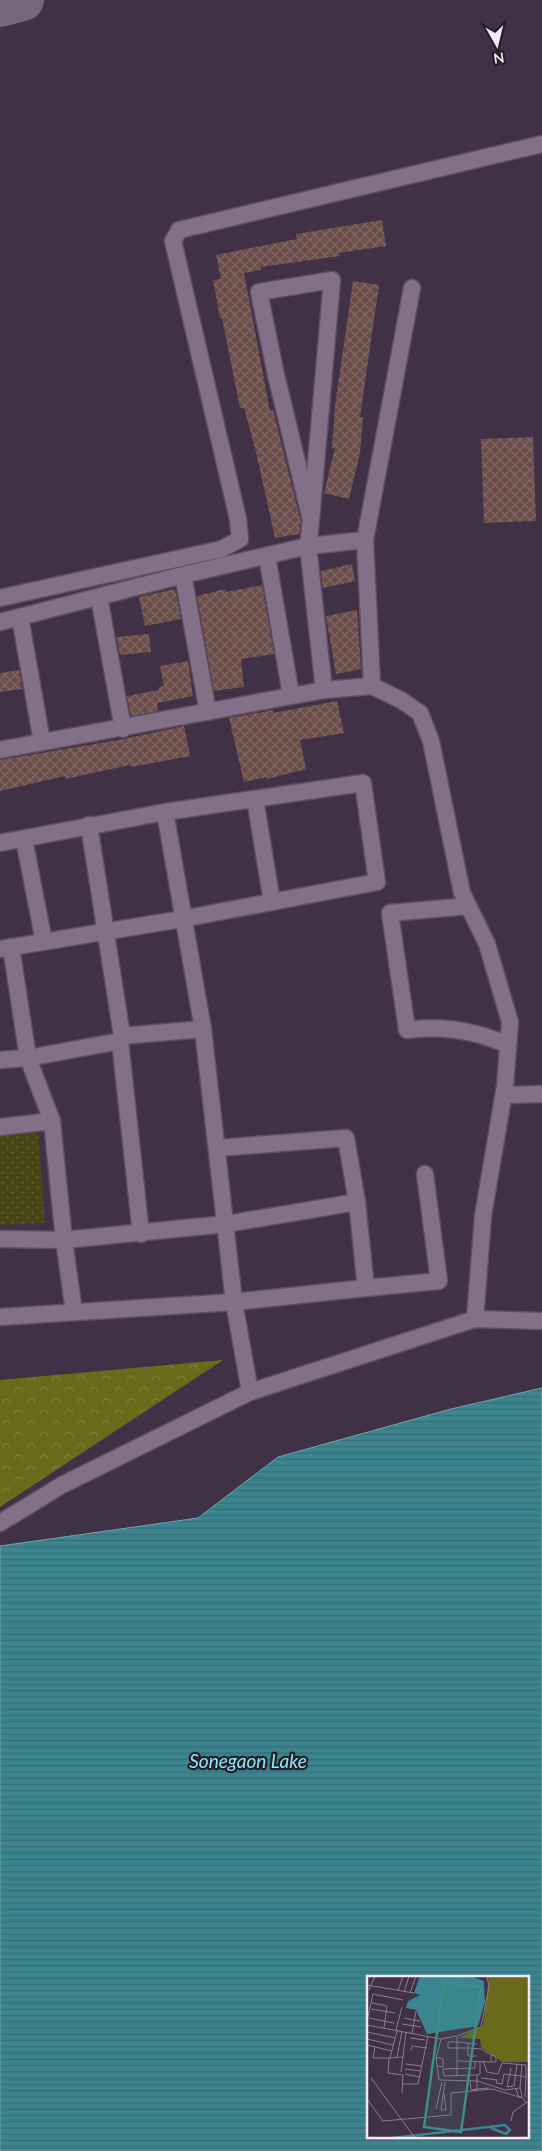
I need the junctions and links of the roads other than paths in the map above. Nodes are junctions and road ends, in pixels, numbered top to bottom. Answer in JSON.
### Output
{"nodes":[{"id":1,"x":542,"y":144,"type":"edge"},
{"id":2,"x":412,"y":288,"type":"dead end"},
{"id":3,"x":312,"y":520,"type":"junction"},
{"id":4,"x":365,"y":540,"type":"junction"},
{"id":5,"x":308,"y":546,"type":"junction"},
{"id":6,"x":267,"y":556,"type":"junction"},
{"id":7,"x":183,"y":575,"type":"junction"},
{"id":8,"x":98,"y":597,"type":"junction"},
{"id":9,"x":0,"y":598,"type":"edge"},
{"id":10,"x":20,"y":617,"type":"junction"},
{"id":11,"x":0,"y":622,"type":"edge"},
{"id":12,"x":372,"y":686,"type":"junction"},
{"id":13,"x":324,"y":690,"type":"junction"},
{"id":14,"x":291,"y":695,"type":"junction"},
{"id":15,"x":208,"y":712,"type":"junction"},
{"id":16,"x":123,"y":728,"type":"junction"},
{"id":17,"x":42,"y":742,"type":"junction"},
{"id":18,"x":0,"y":750,"type":"edge"},
{"id":19,"x":255,"y":799,"type":"junction"},
{"id":20,"x":164,"y":812,"type":"junction"},
{"id":21,"x":89,"y":825,"type":"junction"},
{"id":22,"x":24,"y":839,"type":"junction"},
{"id":23,"x":0,"y":843,"type":"edge"},
{"id":24,"x":272,"y":902,"type":"junction"},
{"id":25,"x":468,"y":906,"type":"junction"},
{"id":26,"x":182,"y":919,"type":"junction"},
{"id":27,"x":106,"y":931,"type":"junction"},
{"id":28,"x":44,"y":942,"type":"junction"},
{"id":29,"x":5,"y":948,"type":"edge"},
{"id":30,"x":204,"y":1029,"type":"junction"},
{"id":31,"x":121,"y":1038,"type":"junction"},
{"id":32,"x":508,"y":1045,"type":"junction"},
{"id":33,"x":28,"y":1058,"type":"junction"},
{"id":34,"x":0,"y":1060,"type":"edge"},
{"id":35,"x":542,"y":1094,"type":"edge"},
{"id":36,"x":504,"y":1096,"type":"junction"},
{"id":37,"x":52,"y":1121,"type":"junction"},
{"id":38,"x":0,"y":1127,"type":"edge"},
{"id":39,"x":217,"y":1148,"type":"junction"},
{"id":40,"x":425,"y":1174,"type":"dead end"},
{"id":41,"x":357,"y":1202,"type":"junction"},
{"id":42,"x":226,"y":1224,"type":"junction"},
{"id":43,"x":141,"y":1234,"type":"junction"},
{"id":44,"x":0,"y":1239,"type":"edge"},
{"id":45,"x":64,"y":1240,"type":"junction"},
{"id":46,"x":366,"y":1288,"type":"junction"},
{"id":47,"x":234,"y":1302,"type":"junction"},
{"id":48,"x":74,"y":1312,"type":"junction"},
{"id":49,"x":0,"y":1317,"type":"edge"},
{"id":50,"x":475,"y":1320,"type":"junction"},
{"id":51,"x":542,"y":1321,"type":"edge"},
{"id":52,"x":250,"y":1392,"type":"junction"},
{"id":53,"x":0,"y":1522,"type":"edge"}],
"edges":[{"from":1,"to":9,"type":"street"},
{"from":2,"to":4,"type":"street"},
{"from":3,"to":3,"type":"street"},
{"from":3,"to":5,"type":"street"},
{"from":4,"to":5,"type":"street"},
{"from":4,"to":12,"type":"street"},
{"from":5,"to":6,"type":"street"},
{"from":5,"to":13,"type":"street"},
{"from":6,"to":7,"type":"street"},
{"from":6,"to":14,"type":"street"},
{"from":7,"to":8,"type":"street"},
{"from":7,"to":15,"type":"street"},
{"from":8,"to":10,"type":"street"},
{"from":8,"to":16,"type":"street"},
{"from":10,"to":11,"type":"street"},
{"from":10,"to":17,"type":"street"},
{"from":12,"to":13,"type":"street"},
{"from":12,"to":25,"type":"street"},
{"from":13,"to":14,"type":"street"},
{"from":14,"to":15,"type":"street"},
{"from":15,"to":16,"type":"street"},
{"from":16,"to":17,"type":"street"},
{"from":17,"to":18,"type":"street"},
{"from":19,"to":20,"type":"street"},
{"from":19,"to":24,"type":"street"},
{"from":19,"to":24,"type":"street"},
{"from":20,"to":21,"type":"street"},
{"from":20,"to":26,"type":"street"},
{"from":21,"to":22,"type":"street"},
{"from":21,"to":27,"type":"street"},
{"from":22,"to":23,"type":"street"},
{"from":22,"to":28,"type":"street"},
{"from":24,"to":26,"type":"street"},
{"from":25,"to":32,"type":"street"},
{"from":25,"to":32,"type":"street"},
{"from":26,"to":27,"type":"street"},
{"from":26,"to":30,"type":"street"},
{"from":27,"to":28,"type":"street"},
{"from":27,"to":31,"type":"street"},
{"from":28,"to":29,"type":"street"},
{"from":29,"to":33,"type":"street"},
{"from":30,"to":31,"type":"street"},
{"from":30,"to":39,"type":"street"},
{"from":31,"to":33,"type":"street"},
{"from":31,"to":43,"type":"street"},
{"from":32,"to":36,"type":"street"},
{"from":33,"to":34,"type":"street"},
{"from":33,"to":37,"type":"street"},
{"from":35,"to":36,"type":"street"},
{"from":36,"to":50,"type":"street"},
{"from":37,"to":38,"type":"street"},
{"from":37,"to":45,"type":"street"},
{"from":39,"to":41,"type":"street"},
{"from":39,"to":42,"type":"street"},
{"from":40,"to":46,"type":"street"},
{"from":41,"to":42,"type":"street"},
{"from":41,"to":46,"type":"street"},
{"from":42,"to":43,"type":"street"},
{"from":42,"to":47,"type":"street"},
{"from":43,"to":45,"type":"street"},
{"from":44,"to":45,"type":"street"},
{"from":45,"to":48,"type":"street"},
{"from":46,"to":47,"type":"street"},
{"from":47,"to":48,"type":"street"},
{"from":47,"to":52,"type":"street"},
{"from":48,"to":49,"type":"street"},
{"from":50,"to":51,"type":"street"},
{"from":50,"to":52,"type":"street"},
{"from":52,"to":53,"type":"street"}]}
